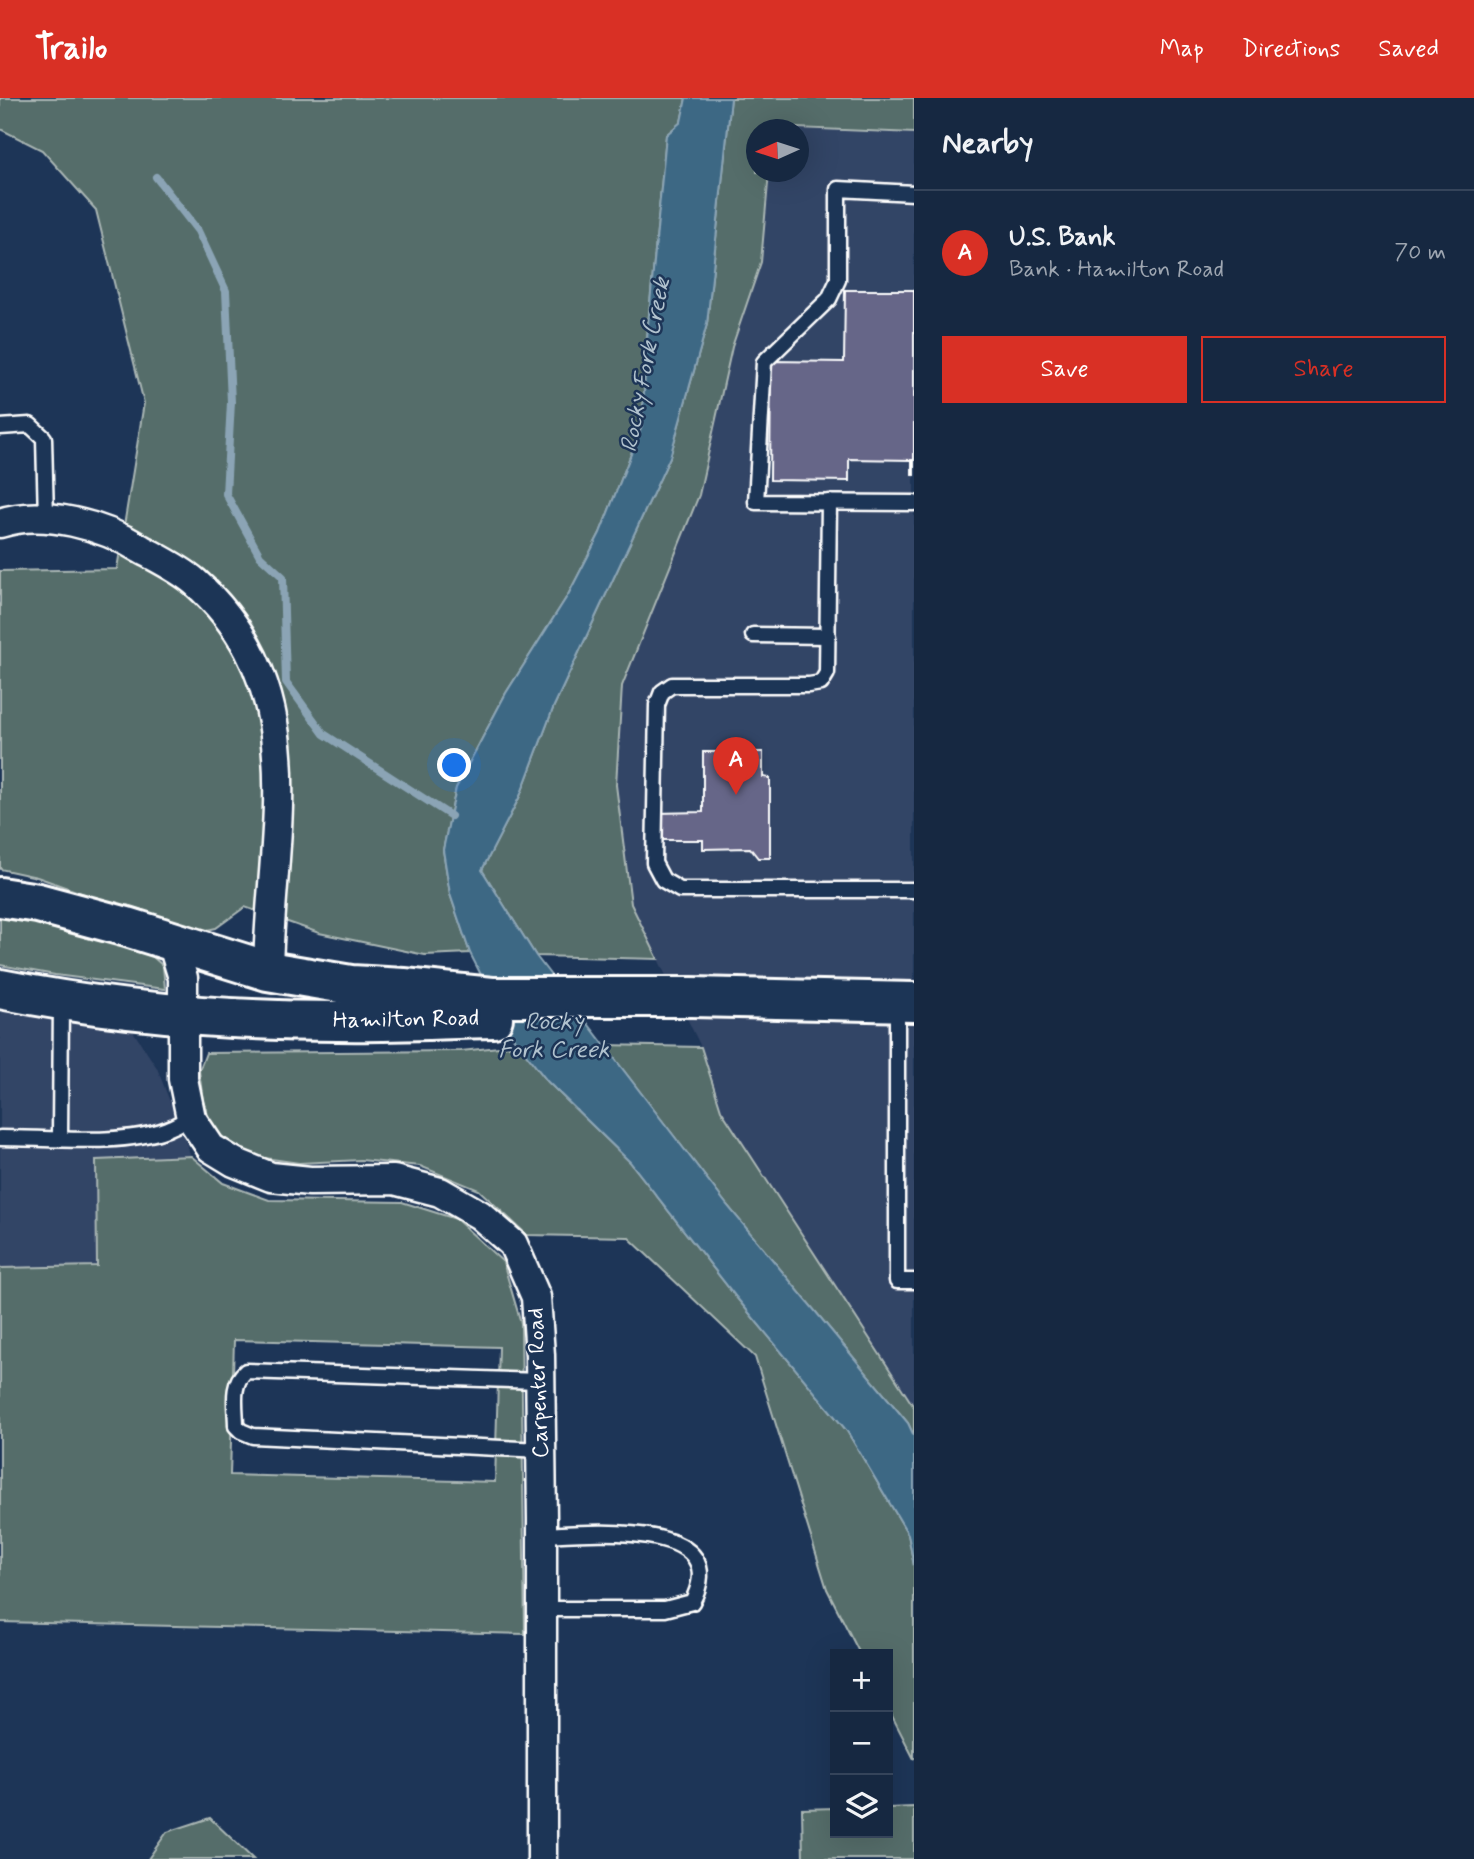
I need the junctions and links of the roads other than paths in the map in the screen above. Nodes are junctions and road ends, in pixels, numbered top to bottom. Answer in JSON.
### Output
{"nodes":[{"id":1,"x":914,"y":193,"type":"edge"},
{"id":2,"x":0,"y":427,"type":"edge"},
{"id":3,"x":828,"y":502,"type":"junction"},
{"id":4,"x":914,"y":503,"type":"edge"},
{"id":5,"x":46,"y":518,"type":"junction"},
{"id":6,"x":0,"y":523,"type":"edge"},
{"id":7,"x":753,"y":635,"type":"dead end"},
{"id":8,"x":828,"y":636,"type":"junction"},
{"id":9,"x":0,"y":882,"type":"edge"},
{"id":10,"x":914,"y":890,"type":"edge"},
{"id":11,"x":0,"y":897,"type":"edge"},
{"id":12,"x":157,"y":937,"type":"junction"},
{"id":13,"x":268,"y":971,"type":"junction"},
{"id":14,"x":0,"y":989,"type":"edge"},
{"id":15,"x":61,"y":1000,"type":"junction"},
{"id":16,"x":905,"y":1001,"type":"edge"},
{"id":17,"x":404,"y":1004,"type":"junction"},
{"id":18,"x":182,"y":1014,"type":"junction"},
{"id":19,"x":191,"y":1118,"type":"junction"},
{"id":20,"x":0,"y":1138,"type":"edge"},
{"id":21,"x":61,"y":1138,"type":"junction"},
{"id":22,"x":914,"y":1281,"type":"edge"},
{"id":23,"x":540,"y":1381,"type":"junction"},
{"id":24,"x":541,"y":1450,"type":"junction"},
{"id":25,"x":542,"y":1535,"type":"junction"},
{"id":26,"x":542,"y":1609,"type":"junction"},
{"id":27,"x":541,"y":1859,"type":"edge"}],
"edges":[{"from":1,"to":3,"type":"lane"},
{"from":2,"to":5,"type":"lane"},
{"from":3,"to":4,"type":"lane"},
{"from":3,"to":8,"type":"lane"},
{"from":5,"to":6,"type":"street"},
{"from":5,"to":13,"type":"street"},
{"from":7,"to":8,"type":"lane"},
{"from":8,"to":10,"type":"lane"},
{"from":9,"to":12,"type":"main road","name":"Hamilton Road"},
{"from":11,"to":12,"type":"main road","name":"Hamilton Road"},
{"from":12,"to":13,"type":"main road","name":"Hamilton Road"},
{"from":12,"to":18,"type":"street","name":"Carpenter Road"},
{"from":13,"to":17,"type":"main road","name":"Hamilton Road"},
{"from":14,"to":15,"type":"main road","name":"Hamilton Road"},
{"from":15,"to":18,"type":"main road","name":"Hamilton Road"},
{"from":15,"to":21,"type":"lane"},
{"from":16,"to":17,"type":"main road","name":"Hamilton Road"},
{"from":16,"to":22,"type":"lane"},
{"from":17,"to":18,"type":"main road","name":"Hamilton Road"},
{"from":18,"to":19,"type":"street","name":"Carpenter Road"},
{"from":19,"to":21,"type":"lane"},
{"from":19,"to":23,"type":"street","name":"Carpenter Road"},
{"from":20,"to":21,"type":"lane"},
{"from":23,"to":24,"type":"street","name":"Carpenter Road"},
{"from":23,"to":24,"type":"lane"},
{"from":24,"to":25,"type":"street","name":"Carpenter Road"},
{"from":25,"to":26,"type":"street","name":"Carpenter Road"},
{"from":25,"to":26,"type":"lane"},
{"from":26,"to":27,"type":"street","name":"Carpenter Road"}]}
